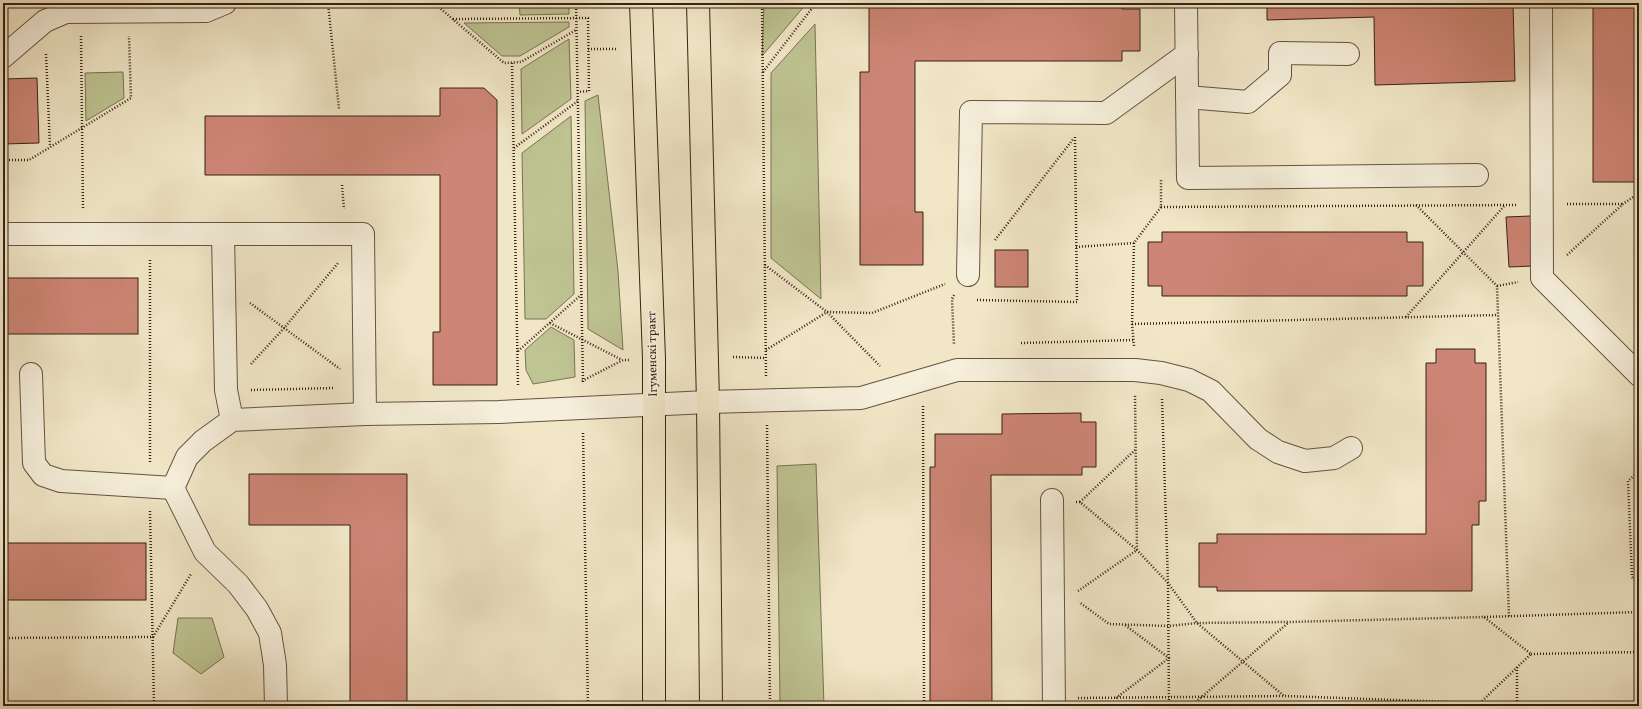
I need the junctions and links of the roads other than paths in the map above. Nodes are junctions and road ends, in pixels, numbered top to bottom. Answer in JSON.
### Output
{"nodes":[{"id":1,"x":225,"y":3,"type":"edge"},
{"id":2,"x":641,"y":3,"type":"edge"},
{"id":3,"x":698,"y":3,"type":"edge"},
{"id":4,"x":1186,"y":3,"type":"edge"},
{"id":5,"x":1541,"y":3,"type":"edge"},
{"id":6,"x":71,"y":9,"type":"edge"},
{"id":7,"x":1186,"y":54,"type":"junction"},
{"id":8,"x":1348,"y":54,"type":"dead end"},
{"id":9,"x":3,"y":57,"type":"edge"},
{"id":10,"x":1187,"y":97,"type":"junction"},
{"id":11,"x":1477,"y":175,"type":"dead end"},
{"id":12,"x":3,"y":234,"type":"edge"},
{"id":13,"x":223,"y":234,"type":"junction"},
{"id":14,"x":968,"y":275,"type":"road end"},
{"id":15,"x":32,"y":374,"type":"dead end"},
{"id":16,"x":1639,"y":374,"type":"edge"},
{"id":17,"x":708,"y":402,"type":"junction"},
{"id":18,"x":654,"y":404,"type":"junction"},
{"id":19,"x":365,"y":414,"type":"junction"},
{"id":20,"x":232,"y":420,"type":"junction"},
{"id":21,"x":1351,"y":448,"type":"dead end"},
{"id":22,"x":173,"y":488,"type":"junction"},
{"id":23,"x":1052,"y":500,"type":"road end"},
{"id":24,"x":1054,"y":702,"type":"edge"},
{"id":25,"x":276,"y":706,"type":"edge"},
{"id":26,"x":654,"y":706,"type":"edge"},
{"id":27,"x":711,"y":706,"type":"edge"}],
"edges":[{"from":1,"to":6,"type":"lane"},
{"from":2,"to":18,"type":"main road","name":"Ігуменскі тракт"},
{"from":3,"to":17,"type":"main road"},
{"from":4,"to":7,"type":"lane"},
{"from":5,"to":16,"type":"lane"},
{"from":6,"to":9,"type":"lane"},
{"from":7,"to":10,"type":"lane"},
{"from":7,"to":14,"type":"lane"},
{"from":8,"to":10,"type":"lane"},
{"from":10,"to":11,"type":"lane"},
{"from":12,"to":13,"type":"lane"},
{"from":13,"to":19,"type":"lane"},
{"from":13,"to":20,"type":"lane"},
{"from":15,"to":22,"type":"lane"},
{"from":17,"to":18,"type":"lane"},
{"from":17,"to":21,"type":"lane"},
{"from":17,"to":27,"type":"main road"},
{"from":18,"to":19,"type":"lane"},
{"from":18,"to":26,"type":"main road","name":"Ігуменскі тракт"},
{"from":19,"to":20,"type":"lane"},
{"from":20,"to":22,"type":"lane"},
{"from":22,"to":25,"type":"lane"},
{"from":23,"to":24,"type":"lane"}]}
